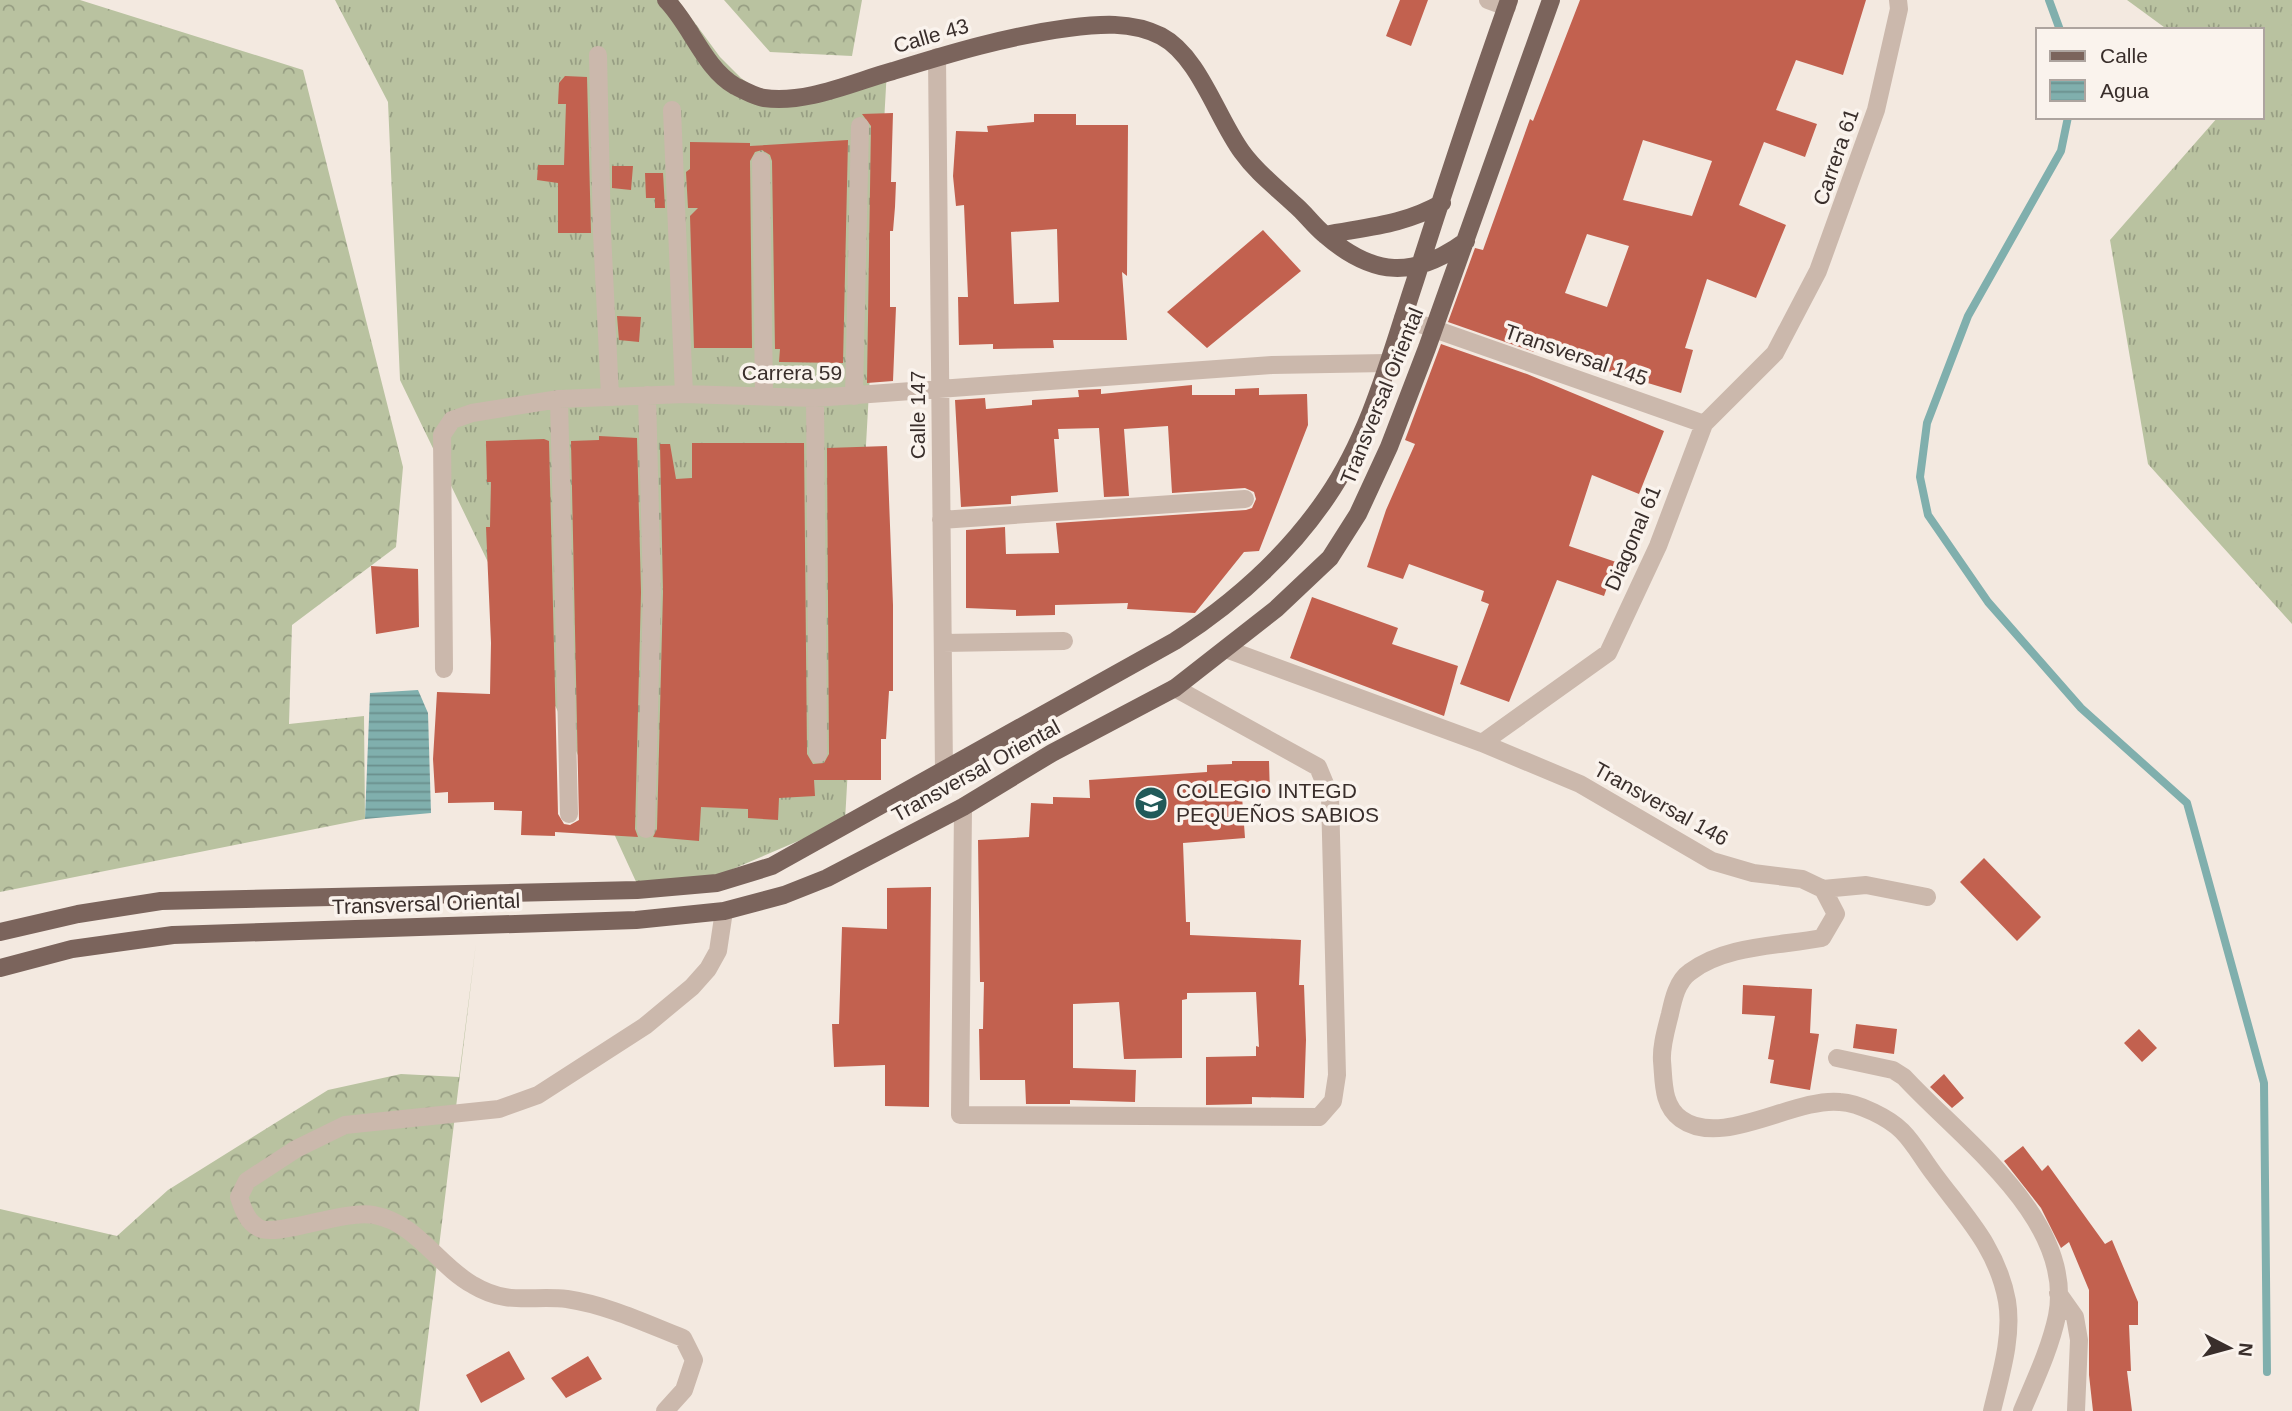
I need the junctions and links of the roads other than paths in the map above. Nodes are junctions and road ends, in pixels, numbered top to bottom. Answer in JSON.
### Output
{"nodes":[{"id":1,"x":666,"y":0,"type":"edge"},
{"id":2,"x":1488,"y":0,"type":"edge"},
{"id":3,"x":1550,"y":0,"type":"edge"},
{"id":4,"x":1898,"y":0,"type":"edge"},
{"id":5,"x":1508,"y":4,"type":"edge"},
{"id":6,"x":598,"y":55,"type":"dead end"},
{"id":7,"x":937,"y":57,"type":"junction"},
{"id":8,"x":672,"y":110,"type":"dead end"},
{"id":9,"x":860,"y":126,"type":"dead end"},
{"id":10,"x":761,"y":161,"type":"dead end"},
{"id":11,"x":1442,"y":203,"type":"junction"},
{"id":12,"x":1325,"y":235,"type":"junction"},
{"id":13,"x":1466,"y":240,"type":"junction"},
{"id":14,"x":1419,"y":267,"type":"junction"},
{"id":15,"x":1403,"y":318,"type":"junction"},
{"id":16,"x":1791,"y":320,"type":"joint"},
{"id":17,"x":1434,"y":329,"type":"junction"},
{"id":18,"x":1387,"y":363,"type":"junction"},
{"id":19,"x":940,"y":387,"type":"junction"},
{"id":20,"x":684,"y":394,"type":"junction"},
{"id":21,"x":648,"y":395,"type":"junction"},
{"id":22,"x":610,"y":396,"type":"junction"},
{"id":23,"x":764,"y":396,"type":"junction"},
{"id":24,"x":854,"y":396,"type":"junction"},
{"id":25,"x":815,"y":398,"type":"junction"},
{"id":26,"x":559,"y":399,"type":"junction"},
{"id":27,"x":1704,"y":424,"type":"junction"},
{"id":28,"x":1245,"y":499,"type":"dead end"},
{"id":29,"x":941,"y":520,"type":"junction"},
{"id":30,"x":1064,"y":640,"type":"dead end"},
{"id":31,"x":943,"y":643,"type":"junction"},
{"id":32,"x":1226,"y":649,"type":"junction"},
{"id":33,"x":444,"y":669,"type":"dead end"},
{"id":34,"x":1175,"y":688,"type":"junction"},
{"id":35,"x":1482,"y":743,"type":"junction"},
{"id":36,"x":818,"y":754,"type":"dead end"},
{"id":37,"x":944,"y":773,"type":"junction"},
{"id":38,"x":963,"y":807,"type":"junction"},
{"id":39,"x":569,"y":814,"type":"dead end"},
{"id":40,"x":646,"y":829,"type":"dead end"},
{"id":41,"x":1823,"y":888,"type":"junction"},
{"id":42,"x":1927,"y":897,"type":"dead end"},
{"id":43,"x":724,"y":911,"type":"junction"},
{"id":44,"x":0,"y":932,"type":"edge"},
{"id":45,"x":0,"y":968,"type":"edge"},
{"id":46,"x":1836,"y":1058,"type":"dead end"},
{"id":47,"x":2058,"y":1293,"type":"junction"},
{"id":48,"x":664,"y":1411,"type":"edge"},
{"id":49,"x":1992,"y":1411,"type":"edge"},
{"id":50,"x":2022,"y":1411,"type":"edge"},
{"id":51,"x":2076,"y":1411,"type":"edge"}],
"edges":[{"from":1,"to":7,"type":"main road","name":"Calle 43"},
{"from":2,"to":5,"type":"street"},
{"from":3,"to":13,"type":"main road","name":"Transversal Oriental"},
{"from":4,"to":16,"type":"street","name":"Carrera 61"},
{"from":5,"to":11,"type":"main road","name":"Transversal Oriental"},
{"from":6,"to":22,"type":"street"},
{"from":7,"to":12,"type":"main road","name":"Calle 43"},
{"from":7,"to":19,"type":"street","name":"Calle 147"},
{"from":8,"to":20,"type":"street"},
{"from":9,"to":24,"type":"street"},
{"from":10,"to":23,"type":"street"},
{"from":11,"to":12,"type":"main road"},
{"from":11,"to":14,"type":"main road","name":"Transversal Oriental"},
{"from":12,"to":14,"type":"main road","name":"Calle 43"},
{"from":13,"to":14,"type":"main road","name":"Calle 43"},
{"from":13,"to":17,"type":"main road","name":"Transversal Oriental"},
{"from":14,"to":15,"type":"main road","name":"Transversal Oriental"},
{"from":15,"to":17,"type":"street","name":"Transversal 145"},
{"from":15,"to":18,"type":"main road","name":"Transversal Oriental"},
{"from":16,"to":27,"type":"street","name":"Diagonal 61"},
{"from":17,"to":27,"type":"street","name":"Transversal 145"},
{"from":17,"to":32,"type":"main road","name":"Transversal Oriental"},
{"from":18,"to":19,"type":"street","name":"Carrera 59"},
{"from":18,"to":37,"type":"main road","name":"Transversal Oriental"},
{"from":19,"to":24,"type":"street","name":"Carrera 59"},
{"from":19,"to":29,"type":"street","name":"Calle 147"},
{"from":20,"to":21,"type":"street","name":"Carrera 59"},
{"from":20,"to":23,"type":"street","name":"Carrera 59"},
{"from":21,"to":22,"type":"street","name":"Carrera 59"},
{"from":21,"to":40,"type":"street"},
{"from":22,"to":26,"type":"street","name":"Carrera 59"},
{"from":23,"to":25,"type":"street","name":"Carrera 59"},
{"from":24,"to":25,"type":"street","name":"Carrera 59"},
{"from":25,"to":36,"type":"street"},
{"from":26,"to":33,"type":"street","name":"Carrera 59"},
{"from":26,"to":39,"type":"street"},
{"from":27,"to":35,"type":"street","name":"Diagonal 61"},
{"from":28,"to":29,"type":"street"},
{"from":29,"to":31,"type":"street","name":"Calle 147"},
{"from":30,"to":31,"type":"street"},
{"from":31,"to":37,"type":"street","name":"Calle 147"},
{"from":32,"to":34,"type":"main road","name":"Transversal Oriental"},
{"from":32,"to":35,"type":"street","name":"Transversal 146"},
{"from":34,"to":38,"type":"main road","name":"Transversal Oriental"},
{"from":34,"to":38,"type":"street"},
{"from":35,"to":41,"type":"street","name":"Transversal 146"},
{"from":37,"to":44,"type":"main road","name":"Transversal Oriental"},
{"from":38,"to":43,"type":"main road","name":"Transversal Oriental"},
{"from":41,"to":42,"type":"street"},
{"from":41,"to":49,"type":"street"},
{"from":43,"to":45,"type":"main road","name":"Transversal Oriental"},
{"from":43,"to":48,"type":"street"},
{"from":46,"to":47,"type":"street"},
{"from":47,"to":50,"type":"street"},
{"from":47,"to":51,"type":"street"}]}
